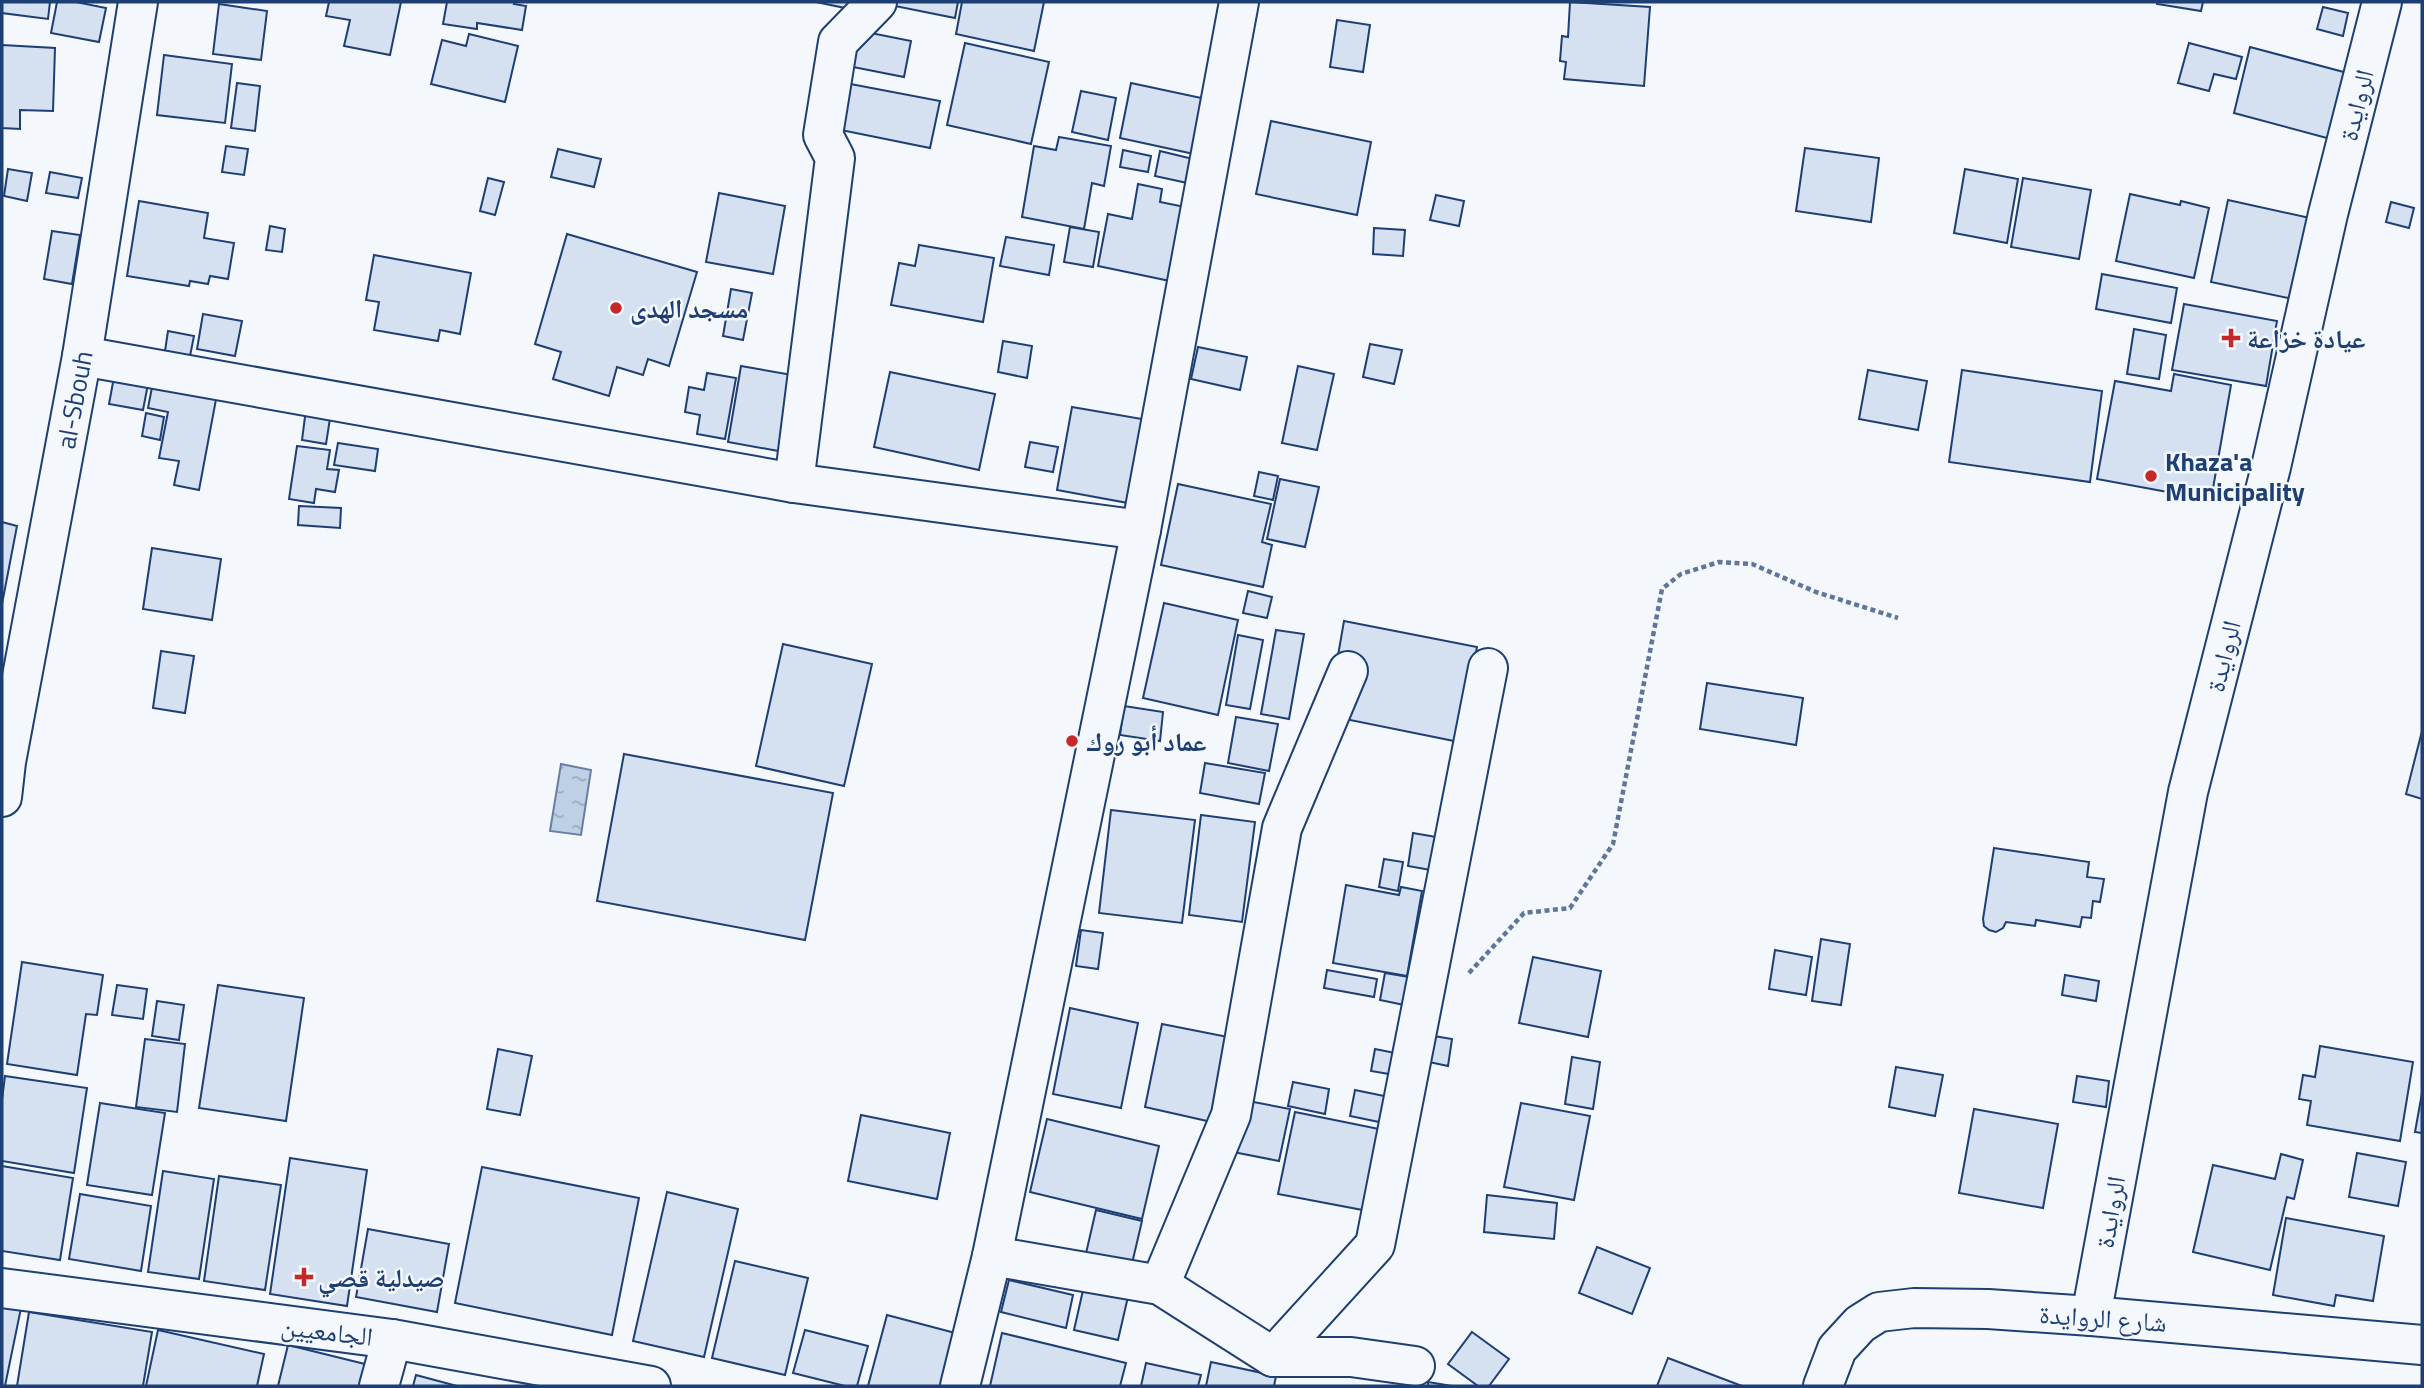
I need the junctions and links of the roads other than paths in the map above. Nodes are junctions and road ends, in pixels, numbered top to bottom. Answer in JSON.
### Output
{"nodes":[{"id":1,"x":138,"y":2,"type":"edge"},
{"id":2,"x":877,"y":2,"type":"edge"},
{"id":3,"x":1239,"y":2,"type":"edge"},
{"id":4,"x":2382,"y":2,"type":"edge"},
{"id":5,"x":82,"y":356,"type":"junction"},
{"id":6,"x":794,"y":483,"type":"junction"},
{"id":7,"x":1141,"y":530,"type":"junction"},
{"id":8,"x":1488,"y":668,"type":"dead end"},
{"id":9,"x":1348,"y":671,"type":"dead end"},
{"id":10,"x":2,"y":797,"type":"edge"},
{"id":11,"x":992,"y":1256,"type":"junction"},
{"id":12,"x":1160,"y":1285,"type":"junction"},
{"id":13,"x":2,"y":1288,"type":"edge"},
{"id":14,"x":2091,"y":1316,"type":"junction"},
{"id":15,"x":392,"y":1339,"type":"junction"},
{"id":16,"x":2422,"y":1345,"type":"edge"},
{"id":17,"x":1273,"y":1357,"type":"junction"},
{"id":18,"x":1415,"y":1366,"type":"dead end"},
{"id":19,"x":379,"y":1386,"type":"edge"},
{"id":20,"x":651,"y":1386,"type":"edge"},
{"id":21,"x":960,"y":1386,"type":"edge"},
{"id":22,"x":1823,"y":1386,"type":"edge"}],
"edges":[{"from":1,"to":5,"type":"street","name":"al-Sbouh"},
{"from":2,"to":6,"type":"street"},
{"from":3,"to":7,"type":"street"},
{"from":4,"to":14,"type":"street","name":"الروايدة"},
{"from":5,"to":6,"type":"street"},
{"from":5,"to":10,"type":"street","name":"al-Sbouh"},
{"from":6,"to":7,"type":"street"},
{"from":7,"to":11,"type":"street"},
{"from":8,"to":17,"type":"street"},
{"from":9,"to":12,"type":"street"},
{"from":11,"to":12,"type":"street"},
{"from":11,"to":21,"type":"street"},
{"from":12,"to":17,"type":"street"},
{"from":13,"to":15,"type":"street","name":"الجامعيين"},
{"from":14,"to":16,"type":"street","name":"شارع الروايدة"},
{"from":14,"to":22,"type":"street","name":"شارع الروايدة"},
{"from":15,"to":19,"type":"street"},
{"from":15,"to":20,"type":"street","name":"الجامعيين"},
{"from":17,"to":18,"type":"street"}]}
